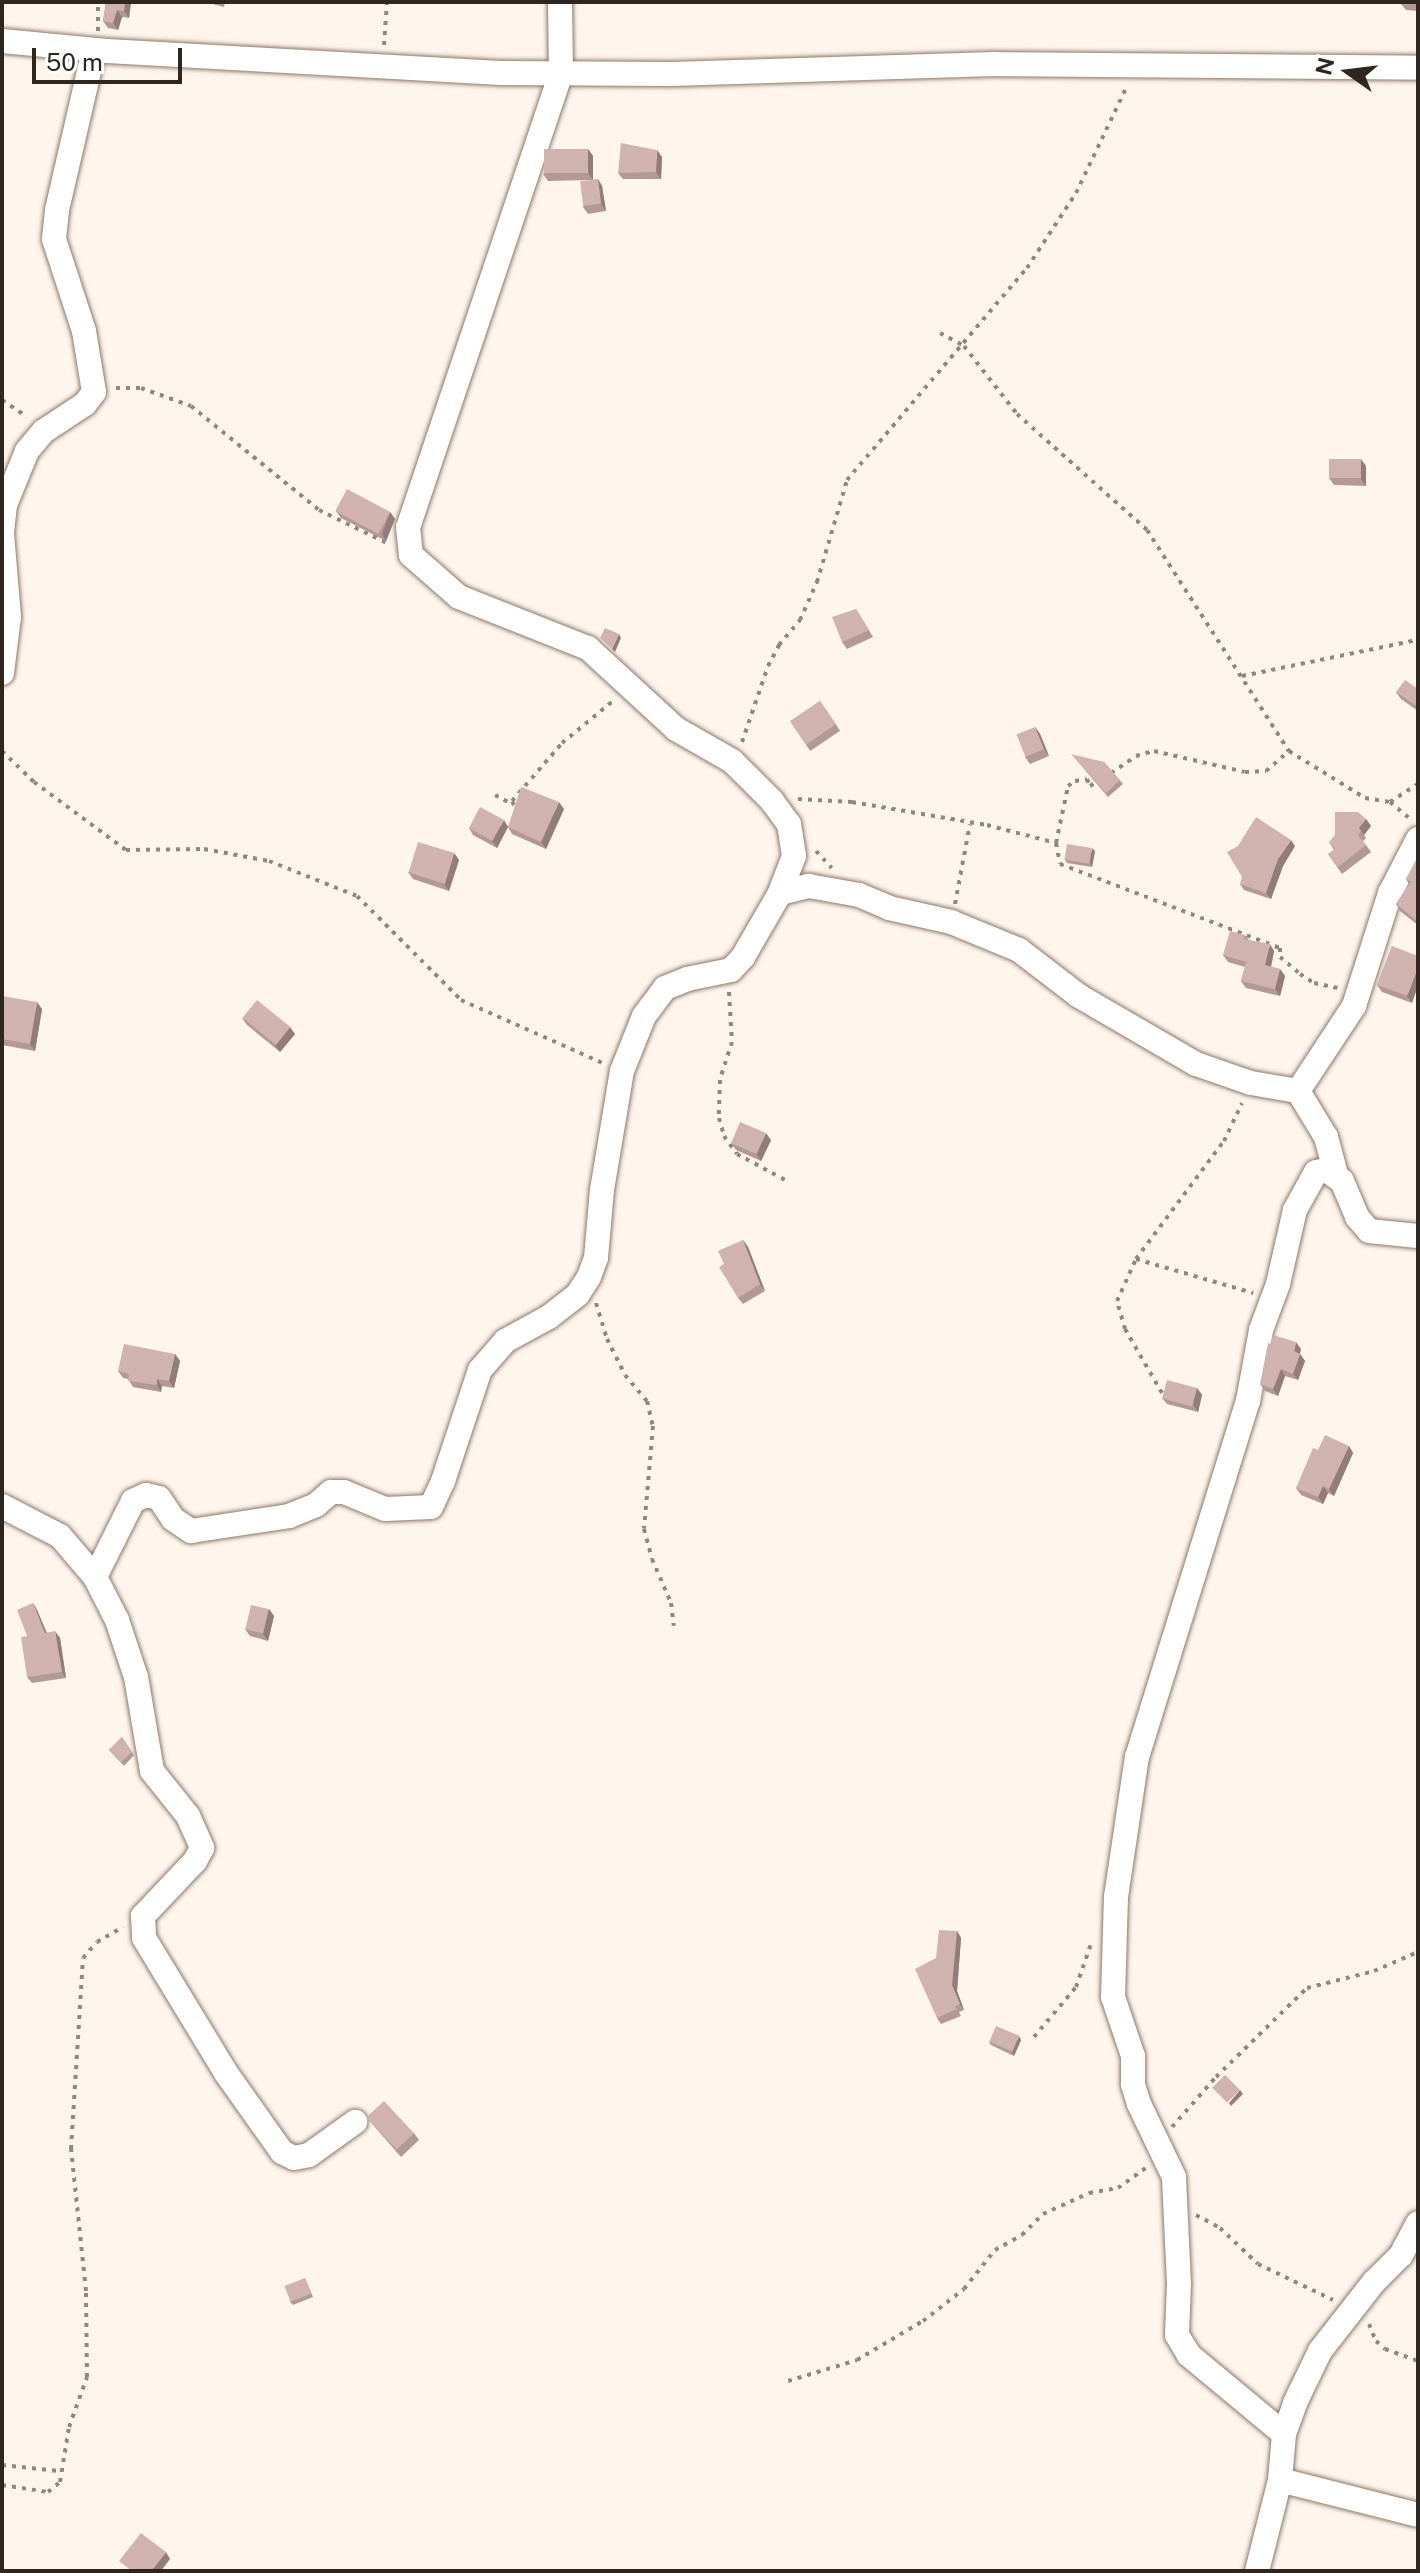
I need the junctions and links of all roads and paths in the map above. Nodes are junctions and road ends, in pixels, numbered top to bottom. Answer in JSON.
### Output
{"nodes":[{"id":1,"x":387,"y":2,"type":"edge"},
{"id":2,"x":560,"y":2,"type":"edge"},
{"id":3,"x":2,"y":41,"type":"edge"},
{"id":4,"x":94,"y":50,"type":"junction"},
{"id":5,"x":1136,"y":66,"type":"junction"},
{"id":6,"x":383,"y":68,"type":"junction"},
{"id":7,"x":1418,"y":68,"type":"edge"},
{"id":8,"x":561,"y":73,"type":"junction"},
{"id":9,"x":940,"y":333,"type":"dead end"},
{"id":10,"x":964,"y":346,"type":"junction"},
{"id":11,"x":94,"y":392,"type":"junction"},
{"id":12,"x":2,"y":400,"type":"edge"},
{"id":13,"x":44,"y":431,"type":"junction"},
{"id":14,"x":411,"y":555,"type":"junction"},
{"id":15,"x":1418,"y":640,"type":"edge"},
{"id":16,"x":2,"y":673,"type":"edge"},
{"id":17,"x":1242,"y":676,"type":"junction"},
{"id":18,"x":632,"y":689,"type":"junction"},
{"id":19,"x":2,"y":751,"type":"edge"},
{"id":20,"x":1289,"y":751,"type":"junction"},
{"id":21,"x":732,"y":761,"type":"junction"},
{"id":22,"x":1418,"y":784,"type":"edge"},
{"id":23,"x":495,"y":795,"type":"dead end"},
{"id":24,"x":772,"y":801,"type":"junction"},
{"id":25,"x":1390,"y":802,"type":"junction"},
{"id":26,"x":789,"y":824,"type":"junction"},
{"id":27,"x":970,"y":824,"type":"junction"},
{"id":28,"x":1418,"y":826,"type":"edge"},
{"id":29,"x":1418,"y":839,"type":"edge"},
{"id":30,"x":1056,"y":843,"type":"junction"},
{"id":31,"x":780,"y":893,"type":"junction"},
{"id":32,"x":859,"y":895,"type":"junction"},
{"id":33,"x":951,"y":922,"type":"junction"},
{"id":34,"x":731,"y":970,"type":"junction"},
{"id":35,"x":1359,"y":990,"type":"junction"},
{"id":36,"x":622,"y":1071,"type":"junction"},
{"id":37,"x":1251,"y":1083,"type":"junction"},
{"id":38,"x":1298,"y":1091,"type":"junction"},
{"id":39,"x":1336,"y":1174,"type":"junction"},
{"id":40,"x":787,"y":1181,"type":"dead end"},
{"id":41,"x":1418,"y":1236,"type":"edge"},
{"id":42,"x":1136,"y":1259,"type":"junction"},
{"id":43,"x":589,"y":1277,"type":"junction"},
{"id":44,"x":1273,"y":1299,"type":"junction"},
{"id":45,"x":1162,"y":1393,"type":"edge"},
{"id":46,"x":2,"y":1506,"type":"edge"},
{"id":47,"x":95,"y":1577,"type":"junction"},
{"id":48,"x":674,"y":1626,"type":"dead end"},
{"id":49,"x":143,"y":1916,"type":"junction"},
{"id":50,"x":1092,"y":1943,"type":"dead end"},
{"id":51,"x":1418,"y":1952,"type":"edge"},
{"id":52,"x":1034,"y":2037,"type":"dead end"},
{"id":53,"x":355,"y":2122,"type":"dead end"},
{"id":54,"x":1160,"y":2143,"type":"junction"},
{"id":55,"x":1174,"y":2209,"type":"junction"},
{"id":56,"x":1418,"y":2223,"type":"edge"},
{"id":57,"x":1357,"y":2304,"type":"junction"},
{"id":58,"x":1418,"y":2361,"type":"edge"},
{"id":59,"x":788,"y":2381,"type":"dead end"},
{"id":60,"x":1284,"y":2434,"type":"junction"},
{"id":61,"x":2,"y":2465,"type":"edge"},
{"id":62,"x":60,"y":2471,"type":"junction"},
{"id":63,"x":1280,"y":2480,"type":"junction"},
{"id":64,"x":2,"y":2485,"type":"edge"},
{"id":65,"x":1418,"y":2515,"type":"edge"},
{"id":66,"x":1257,"y":2571,"type":"edge"}],
"edges":[{"from":1,"to":6,"type":"path"},
{"from":2,"to":8,"type":"street"},
{"from":3,"to":4,"type":"street"},
{"from":4,"to":6,"type":"street"},
{"from":4,"to":11,"type":"street"},
{"from":5,"to":7,"type":"street"},
{"from":5,"to":8,"type":"street"},
{"from":5,"to":10,"type":"path"},
{"from":6,"to":8,"type":"street"},
{"from":8,"to":14,"type":"street"},
{"from":9,"to":10,"type":"path"},
{"from":10,"to":17,"type":"path"},
{"from":10,"to":21,"type":"path"},
{"from":11,"to":13,"type":"street"},
{"from":11,"to":14,"type":"path"},
{"from":12,"to":13,"type":"path"},
{"from":13,"to":16,"type":"street"},
{"from":14,"to":18,"type":"street"},
{"from":15,"to":17,"type":"path"},
{"from":17,"to":20,"type":"path"},
{"from":18,"to":21,"type":"street"},
{"from":18,"to":23,"type":"path"},
{"from":19,"to":36,"type":"path"},
{"from":20,"to":25,"type":"path"},
{"from":20,"to":30,"type":"path"},
{"from":21,"to":24,"type":"street"},
{"from":22,"to":25,"type":"path"},
{"from":24,"to":26,"type":"street"},
{"from":24,"to":27,"type":"path"},
{"from":25,"to":28,"type":"path"},
{"from":26,"to":31,"type":"street"},
{"from":26,"to":32,"type":"path"},
{"from":27,"to":30,"type":"path"},
{"from":27,"to":33,"type":"path"},
{"from":29,"to":35,"type":"street"},
{"from":30,"to":35,"type":"path"},
{"from":31,"to":32,"type":"street"},
{"from":31,"to":34,"type":"street"},
{"from":32,"to":33,"type":"street"},
{"from":33,"to":37,"type":"street"},
{"from":34,"to":36,"type":"street"},
{"from":34,"to":40,"type":"path"},
{"from":35,"to":38,"type":"street"},
{"from":36,"to":43,"type":"street"},
{"from":37,"to":38,"type":"street"},
{"from":37,"to":42,"type":"path"},
{"from":38,"to":39,"type":"street"},
{"from":39,"to":41,"type":"street"},
{"from":39,"to":44,"type":"street"},
{"from":42,"to":44,"type":"path"},
{"from":42,"to":45,"type":"path"},
{"from":43,"to":47,"type":"street"},
{"from":43,"to":48,"type":"path"},
{"from":44,"to":54,"type":"street"},
{"from":46,"to":47,"type":"street"},
{"from":47,"to":49,"type":"street"},
{"from":49,"to":53,"type":"street"},
{"from":49,"to":62,"type":"path"},
{"from":50,"to":52,"type":"path"},
{"from":51,"to":54,"type":"path"},
{"from":54,"to":55,"type":"street"},
{"from":54,"to":59,"type":"path"},
{"from":55,"to":57,"type":"path"},
{"from":55,"to":60,"type":"street"},
{"from":56,"to":57,"type":"street"},
{"from":57,"to":58,"type":"path"},
{"from":57,"to":60,"type":"street"},
{"from":60,"to":63,"type":"street"},
{"from":61,"to":62,"type":"path"},
{"from":62,"to":64,"type":"path"},
{"from":63,"to":65,"type":"street"},
{"from":63,"to":66,"type":"street"}]}
